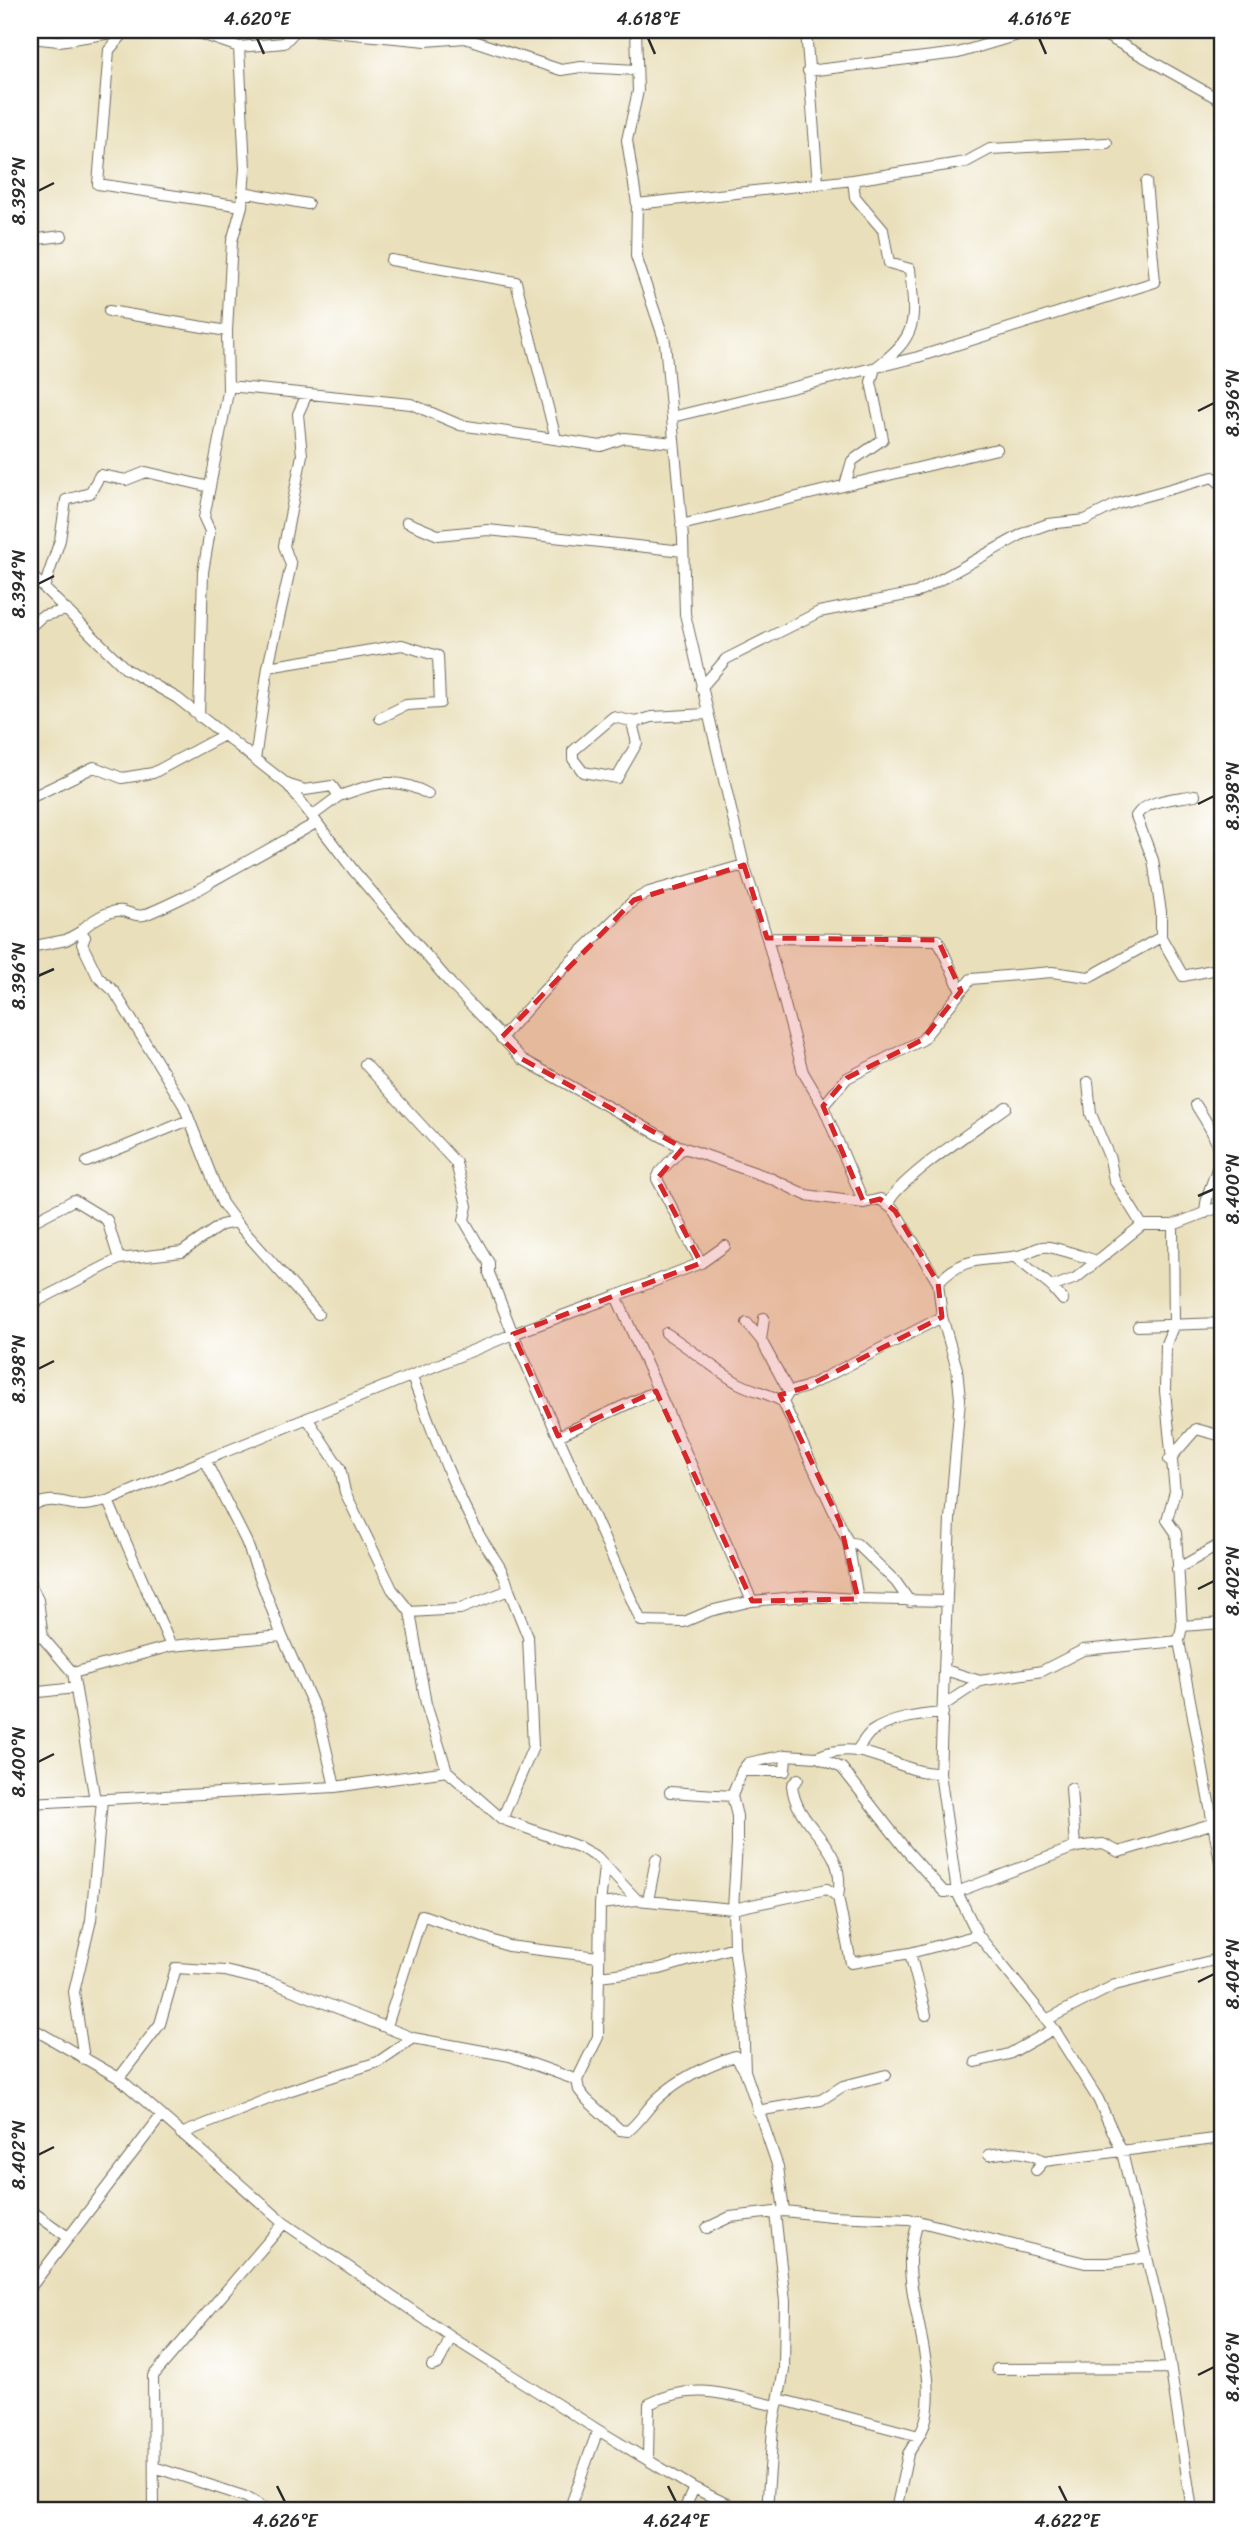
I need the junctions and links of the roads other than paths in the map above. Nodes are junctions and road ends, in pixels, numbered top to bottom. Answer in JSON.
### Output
{"nodes":[{"id":1,"x":296,"y":30,"type":"edge"},
{"id":2,"x":312,"y":30,"type":"edge"},
{"id":3,"x":636,"y":30,"type":"edge"},
{"id":4,"x":806,"y":30,"type":"edge"},
{"id":5,"x":1034,"y":30,"type":"edge"},
{"id":6,"x":1096,"y":30,"type":"edge"},
{"id":7,"x":125,"y":32,"type":"junction"},
{"id":8,"x":30,"y":38,"type":"edge"},
{"id":9,"x":239,"y":47,"type":"junction"},
{"id":10,"x":637,"y":70,"type":"junction"},
{"id":11,"x":808,"y":71,"type":"junction"},
{"id":12,"x":1222,"y":101,"type":"edge"},
{"id":13,"x":1107,"y":143,"type":"dead end"},
{"id":14,"x":853,"y":180,"type":"junction"},
{"id":15,"x":1146,"y":182,"type":"dead end"},
{"id":16,"x":818,"y":184,"type":"junction"},
{"id":17,"x":243,"y":192,"type":"junction"},
{"id":18,"x":308,"y":204,"type":"dead end"},
{"id":19,"x":637,"y":204,"type":"junction"},
{"id":20,"x":242,"y":206,"type":"junction"},
{"id":21,"x":62,"y":236,"type":"dead end"},
{"id":22,"x":30,"y":240,"type":"edge"},
{"id":23,"x":391,"y":260,"type":"dead end"},
{"id":24,"x":110,"y":311,"type":"dead end"},
{"id":25,"x":227,"y":331,"type":"junction"},
{"id":26,"x":875,"y":368,"type":"junction"},
{"id":27,"x":228,"y":386,"type":"junction"},
{"id":28,"x":307,"y":394,"type":"junction"},
{"id":29,"x":672,"y":417,"type":"junction"},
{"id":30,"x":556,"y":439,"type":"junction"},
{"id":31,"x":674,"y":443,"type":"junction"},
{"id":32,"x":998,"y":449,"type":"dead end"},
{"id":33,"x":845,"y":485,"type":"junction"},
{"id":34,"x":1222,"y":485,"type":"edge"},
{"id":35,"x":210,"y":487,"type":"junction"},
{"id":36,"x":407,"y":522,"type":"dead end"},
{"id":37,"x":681,"y":525,"type":"junction"},
{"id":38,"x":683,"y":551,"type":"junction"},
{"id":39,"x":30,"y":574,"type":"edge"},
{"id":40,"x":44,"y":588,"type":"junction"},
{"id":41,"x":67,"y":610,"type":"junction"},
{"id":42,"x":30,"y":627,"type":"edge"},
{"id":43,"x":268,"y":667,"type":"junction"},
{"id":44,"x":701,"y":688,"type":"junction"},
{"id":45,"x":706,"y":714,"type":"junction"},
{"id":46,"x":200,"y":717,"type":"junction"},
{"id":47,"x":380,"y":718,"type":"dead end"},
{"id":48,"x":636,"y":722,"type":"junction"},
{"id":49,"x":222,"y":736,"type":"junction"},
{"id":50,"x":255,"y":760,"type":"junction"},
{"id":51,"x":289,"y":785,"type":"junction"},
{"id":52,"x":428,"y":794,"type":"dead end"},
{"id":53,"x":1195,"y":795,"type":"dead end"},
{"id":54,"x":339,"y":796,"type":"junction"},
{"id":55,"x":30,"y":798,"type":"edge"},
{"id":56,"x":314,"y":820,"type":"junction"},
{"id":57,"x":744,"y":865,"type":"junction"},
{"id":58,"x":80,"y":932,"type":"junction"},
{"id":59,"x":1161,"y":937,"type":"junction"},
{"id":60,"x":767,"y":938,"type":"junction"},
{"id":61,"x":30,"y":947,"type":"edge"},
{"id":62,"x":1222,"y":968,"type":"edge"},
{"id":63,"x":961,"y":991,"type":"junction"},
{"id":64,"x":501,"y":1038,"type":"junction"},
{"id":65,"x":365,"y":1064,"type":"dead end"},
{"id":66,"x":1088,"y":1082,"type":"dead end"},
{"id":67,"x":1196,"y":1105,"type":"dead end"},
{"id":68,"x":823,"y":1106,"type":"junction"},
{"id":69,"x":1006,"y":1107,"type":"dead end"},
{"id":70,"x":189,"y":1119,"type":"junction"},
{"id":71,"x":683,"y":1147,"type":"junction"},
{"id":72,"x":87,"y":1161,"type":"dead end"},
{"id":73,"x":864,"y":1203,"type":"junction"},
{"id":74,"x":888,"y":1205,"type":"junction"},
{"id":75,"x":1222,"y":1206,"type":"edge"},
{"id":76,"x":1205,"y":1213,"type":"junction"},
{"id":77,"x":236,"y":1222,"type":"junction"},
{"id":78,"x":30,"y":1223,"type":"edge"},
{"id":79,"x":1142,"y":1225,"type":"junction"},
{"id":80,"x":1172,"y":1225,"type":"junction"},
{"id":81,"x":725,"y":1246,"type":"dead end"},
{"id":82,"x":1015,"y":1257,"type":"junction"},
{"id":83,"x":119,"y":1259,"type":"junction"},
{"id":84,"x":1097,"y":1261,"type":"junction"},
{"id":85,"x":701,"y":1263,"type":"junction"},
{"id":86,"x":938,"y":1283,"type":"junction"},
{"id":87,"x":30,"y":1286,"type":"edge"},
{"id":88,"x":1052,"y":1287,"type":"junction"},
{"id":89,"x":616,"y":1296,"type":"junction"},
{"id":90,"x":39,"y":1300,"type":"junction"},
{"id":91,"x":1063,"y":1300,"type":"dead end"},
{"id":92,"x":30,"y":1309,"type":"edge"},
{"id":93,"x":318,"y":1314,"type":"dead end"},
{"id":94,"x":942,"y":1317,"type":"junction"},
{"id":95,"x":764,"y":1318,"type":"dead end"},
{"id":96,"x":747,"y":1323,"type":"dead end"},
{"id":97,"x":1222,"y":1323,"type":"edge"},
{"id":98,"x":1174,"y":1324,"type":"junction"},
{"id":99,"x":1138,"y":1326,"type":"dead end"},
{"id":100,"x":666,"y":1333,"type":"dead end"},
{"id":101,"x":513,"y":1334,"type":"junction"},
{"id":102,"x":761,"y":1340,"type":"junction"},
{"id":103,"x":412,"y":1377,"type":"junction"},
{"id":104,"x":656,"y":1391,"type":"junction"},
{"id":105,"x":789,"y":1392,"type":"junction"},
{"id":106,"x":783,"y":1402,"type":"junction"},
{"id":107,"x":307,"y":1418,"type":"junction"},
{"id":108,"x":558,"y":1436,"type":"junction"},
{"id":109,"x":1222,"y":1436,"type":"edge"},
{"id":110,"x":205,"y":1460,"type":"junction"},
{"id":111,"x":1170,"y":1460,"type":"junction"},
{"id":112,"x":108,"y":1501,"type":"junction"},
{"id":113,"x":30,"y":1508,"type":"edge"},
{"id":114,"x":1222,"y":1540,"type":"edge"},
{"id":115,"x":848,"y":1542,"type":"junction"},
{"id":116,"x":1177,"y":1569,"type":"junction"},
{"id":117,"x":30,"y":1583,"type":"edge"},
{"id":118,"x":509,"y":1590,"type":"junction"},
{"id":119,"x":858,"y":1599,"type":"junction"},
{"id":120,"x":752,"y":1601,"type":"junction"},
{"id":121,"x":947,"y":1601,"type":"junction"},
{"id":122,"x":910,"y":1602,"type":"junction"},
{"id":123,"x":410,"y":1612,"type":"junction"},
{"id":124,"x":1222,"y":1623,"type":"edge"},
{"id":125,"x":1182,"y":1626,"type":"junction"},
{"id":126,"x":42,"y":1634,"type":"junction"},
{"id":127,"x":30,"y":1636,"type":"edge"},
{"id":128,"x":282,"y":1636,"type":"junction"},
{"id":129,"x":1179,"y":1641,"type":"junction"},
{"id":130,"x":172,"y":1646,"type":"junction"},
{"id":131,"x":945,"y":1670,"type":"junction"},
{"id":132,"x":73,"y":1673,"type":"junction"},
{"id":133,"x":980,"y":1681,"type":"junction"},
{"id":134,"x":75,"y":1688,"type":"junction"},
{"id":135,"x":30,"y":1693,"type":"edge"},
{"id":136,"x":944,"y":1709,"type":"junction"},
{"id":137,"x":857,"y":1750,"type":"junction"},
{"id":138,"x":786,"y":1755,"type":"junction"},
{"id":139,"x":817,"y":1757,"type":"junction"},
{"id":140,"x":447,"y":1771,"type":"junction"},
{"id":141,"x":742,"y":1771,"type":"junction"},
{"id":142,"x":940,"y":1773,"type":"junction"},
{"id":143,"x":797,"y":1779,"type":"dead end"},
{"id":144,"x":335,"y":1787,"type":"junction"},
{"id":145,"x":1071,"y":1788,"type":"dead end"},
{"id":146,"x":670,"y":1792,"type":"dead end"},
{"id":147,"x":732,"y":1796,"type":"junction"},
{"id":148,"x":98,"y":1800,"type":"junction"},
{"id":149,"x":30,"y":1803,"type":"edge"},
{"id":150,"x":502,"y":1819,"type":"junction"},
{"id":151,"x":1211,"y":1824,"type":"junction"},
{"id":152,"x":1075,"y":1847,"type":"junction"},
{"id":153,"x":656,"y":1859,"type":"dead end"},
{"id":154,"x":604,"y":1867,"type":"junction"},
{"id":155,"x":1222,"y":1872,"type":"edge"},
{"id":156,"x":957,"y":1892,"type":"junction"},
{"id":157,"x":838,"y":1897,"type":"junction"},
{"id":158,"x":637,"y":1900,"type":"junction"},
{"id":159,"x":648,"y":1901,"type":"junction"},
{"id":160,"x":600,"y":1904,"type":"junction"},
{"id":161,"x":733,"y":1909,"type":"junction"},
{"id":162,"x":978,"y":1935,"type":"junction"},
{"id":163,"x":734,"y":1947,"type":"junction"},
{"id":164,"x":910,"y":1953,"type":"junction"},
{"id":165,"x":598,"y":1957,"type":"junction"},
{"id":166,"x":1222,"y":1958,"type":"edge"},
{"id":167,"x":598,"y":1976,"type":"junction"},
{"id":168,"x":926,"y":2015,"type":"dead end"},
{"id":169,"x":1048,"y":2019,"type":"junction"},
{"id":170,"x":387,"y":2026,"type":"junction"},
{"id":171,"x":30,"y":2027,"type":"edge"},
{"id":172,"x":1054,"y":2029,"type":"junction"},
{"id":173,"x":413,"y":2038,"type":"junction"},
{"id":174,"x":85,"y":2059,"type":"junction"},
{"id":175,"x":976,"y":2062,"type":"dead end"},
{"id":176,"x":745,"y":2071,"type":"junction"},
{"id":177,"x":886,"y":2075,"type":"dead end"},
{"id":178,"x":119,"y":2078,"type":"junction"},
{"id":179,"x":577,"y":2080,"type":"junction"},
{"id":180,"x":757,"y":2111,"type":"junction"},
{"id":181,"x":161,"y":2116,"type":"junction"},
{"id":182,"x":181,"y":2134,"type":"junction"},
{"id":183,"x":1222,"y":2138,"type":"edge"},
{"id":184,"x":1122,"y":2152,"type":"junction"},
{"id":185,"x":989,"y":2155,"type":"dead end"},
{"id":186,"x":1044,"y":2161,"type":"junction"},
{"id":187,"x":1036,"y":2170,"type":"dead end"},
{"id":188,"x":30,"y":2210,"type":"edge"},
{"id":189,"x":780,"y":2212,"type":"junction"},
{"id":190,"x":918,"y":2221,"type":"junction"},
{"id":191,"x":284,"y":2223,"type":"junction"},
{"id":192,"x":707,"y":2228,"type":"dead end"},
{"id":193,"x":68,"y":2237,"type":"junction"},
{"id":194,"x":1147,"y":2257,"type":"junction"},
{"id":195,"x":30,"y":2288,"type":"edge"},
{"id":196,"x":452,"y":2337,"type":"junction"},
{"id":197,"x":432,"y":2366,"type":"dead end"},
{"id":198,"x":1170,"y":2368,"type":"junction"},
{"id":199,"x":997,"y":2369,"type":"dead end"},
{"id":200,"x":778,"y":2402,"type":"junction"},
{"id":201,"x":598,"y":2430,"type":"junction"},
{"id":202,"x":919,"y":2437,"type":"junction"},
{"id":203,"x":648,"y":2459,"type":"junction"},
{"id":204,"x":154,"y":2467,"type":"junction"},
{"id":205,"x":694,"y":2488,"type":"junction"},
{"id":206,"x":155,"y":2510,"type":"edge"},
{"id":207,"x":268,"y":2510,"type":"edge"},
{"id":208,"x":569,"y":2510,"type":"edge"},
{"id":209,"x":684,"y":2510,"type":"edge"},
{"id":210,"x":739,"y":2510,"type":"edge"},
{"id":211,"x":767,"y":2510,"type":"edge"},
{"id":212,"x":896,"y":2510,"type":"edge"},
{"id":213,"x":1192,"y":2510,"type":"edge"}],
"edges":[{"from":1,"to":9,"type":"street"},
{"from":2,"to":10,"type":"street"},
{"from":3,"to":10,"type":"street"},
{"from":4,"to":11,"type":"street"},
{"from":5,"to":11,"type":"street"},
{"from":6,"to":12,"type":"street"},
{"from":7,"to":8,"type":"street"},
{"from":7,"to":9,"type":"street"},
{"from":7,"to":20,"type":"street"},
{"from":9,"to":17,"type":"street"},
{"from":10,"to":19,"type":"street"},
{"from":11,"to":16,"type":"street"},
{"from":13,"to":14,"type":"street"},
{"from":14,"to":16,"type":"street"},
{"from":14,"to":26,"type":"street"},
{"from":15,"to":26,"type":"street"},
{"from":16,"to":19,"type":"street"},
{"from":17,"to":18,"type":"street"},
{"from":17,"to":20,"type":"street"},
{"from":19,"to":29,"type":"street"},
{"from":20,"to":25,"type":"street"},
{"from":21,"to":22,"type":"street"},
{"from":23,"to":30,"type":"street"},
{"from":24,"to":25,"type":"street"},
{"from":25,"to":27,"type":"street"},
{"from":26,"to":29,"type":"street"},
{"from":26,"to":33,"type":"street"},
{"from":27,"to":28,"type":"street"},
{"from":27,"to":35,"type":"street"},
{"from":28,"to":30,"type":"street"},
{"from":28,"to":43,"type":"street"},
{"from":29,"to":31,"type":"street"},
{"from":30,"to":31,"type":"street"},
{"from":31,"to":37,"type":"street"},
{"from":32,"to":33,"type":"street"},
{"from":33,"to":37,"type":"street"},
{"from":34,"to":44,"type":"street"},
{"from":35,"to":40,"type":"street"},
{"from":35,"to":46,"type":"street"},
{"from":36,"to":38,"type":"street"},
{"from":37,"to":38,"type":"street"},
{"from":38,"to":44,"type":"street"},
{"from":39,"to":40,"type":"street"},
{"from":40,"to":41,"type":"street"},
{"from":41,"to":42,"type":"street"},
{"from":41,"to":46,"type":"street"},
{"from":43,"to":47,"type":"street"},
{"from":43,"to":50,"type":"street"},
{"from":44,"to":45,"type":"street"},
{"from":45,"to":48,"type":"street"},
{"from":45,"to":57,"type":"street"},
{"from":46,"to":49,"type":"street"},
{"from":48,"to":48,"type":"street"},
{"from":49,"to":50,"type":"street"},
{"from":49,"to":55,"type":"street"},
{"from":50,"to":51,"type":"street"},
{"from":51,"to":54,"type":"street"},
{"from":51,"to":56,"type":"street"},
{"from":52,"to":54,"type":"street"},
{"from":53,"to":59,"type":"street"},
{"from":54,"to":56,"type":"street"},
{"from":56,"to":58,"type":"street"},
{"from":56,"to":64,"type":"street"},
{"from":57,"to":60,"type":"street"},
{"from":57,"to":64,"type":"street"},
{"from":58,"to":61,"type":"street"},
{"from":58,"to":70,"type":"street"},
{"from":59,"to":62,"type":"street"},
{"from":59,"to":63,"type":"street"},
{"from":60,"to":63,"type":"street"},
{"from":60,"to":68,"type":"street"},
{"from":63,"to":68,"type":"street"},
{"from":64,"to":71,"type":"street"},
{"from":65,"to":101,"type":"street"},
{"from":66,"to":79,"type":"street"},
{"from":67,"to":76,"type":"street"},
{"from":68,"to":73,"type":"street"},
{"from":69,"to":74,"type":"street"},
{"from":70,"to":72,"type":"street"},
{"from":70,"to":77,"type":"street"},
{"from":71,"to":73,"type":"street"},
{"from":71,"to":85,"type":"street"},
{"from":73,"to":74,"type":"street"},
{"from":74,"to":86,"type":"street"},
{"from":75,"to":76,"type":"street"},
{"from":76,"to":80,"type":"street"},
{"from":77,"to":83,"type":"street"},
{"from":77,"to":93,"type":"street"},
{"from":78,"to":83,"type":"street"},
{"from":79,"to":80,"type":"street"},
{"from":79,"to":84,"type":"street"},
{"from":80,"to":98,"type":"street"},
{"from":81,"to":85,"type":"street"},
{"from":82,"to":84,"type":"street"},
{"from":82,"to":86,"type":"street"},
{"from":82,"to":88,"type":"street"},
{"from":83,"to":90,"type":"street"},
{"from":84,"to":88,"type":"street"},
{"from":85,"to":89,"type":"street"},
{"from":86,"to":94,"type":"street"},
{"from":87,"to":90,"type":"street"},
{"from":88,"to":91,"type":"street"},
{"from":89,"to":101,"type":"street"},
{"from":89,"to":104,"type":"street"},
{"from":90,"to":92,"type":"street"},
{"from":94,"to":105,"type":"street"},
{"from":94,"to":121,"type":"street"},
{"from":95,"to":102,"type":"street"},
{"from":96,"to":102,"type":"street"},
{"from":97,"to":98,"type":"street"},
{"from":98,"to":99,"type":"street"},
{"from":98,"to":111,"type":"street"},
{"from":100,"to":106,"type":"street"},
{"from":101,"to":103,"type":"street"},
{"from":101,"to":108,"type":"street"},
{"from":102,"to":105,"type":"street"},
{"from":103,"to":107,"type":"street"},
{"from":103,"to":118,"type":"street"},
{"from":104,"to":108,"type":"street"},
{"from":104,"to":120,"type":"street"},
{"from":105,"to":106,"type":"street"},
{"from":106,"to":115,"type":"street"},
{"from":107,"to":110,"type":"street"},
{"from":107,"to":123,"type":"street"},
{"from":108,"to":120,"type":"street"},
{"from":109,"to":111,"type":"street"},
{"from":110,"to":112,"type":"street"},
{"from":110,"to":128,"type":"street"},
{"from":111,"to":116,"type":"street"},
{"from":112,"to":113,"type":"street"},
{"from":112,"to":130,"type":"street"},
{"from":114,"to":116,"type":"street"},
{"from":115,"to":119,"type":"street"},
{"from":115,"to":122,"type":"street"},
{"from":116,"to":125,"type":"street"},
{"from":117,"to":126,"type":"street"},
{"from":118,"to":123,"type":"street"},
{"from":118,"to":150,"type":"street"},
{"from":119,"to":120,"type":"street"},
{"from":119,"to":122,"type":"street"},
{"from":121,"to":122,"type":"street"},
{"from":121,"to":131,"type":"street"},
{"from":123,"to":140,"type":"street"},
{"from":124,"to":125,"type":"street"},
{"from":125,"to":129,"type":"street"},
{"from":126,"to":127,"type":"street"},
{"from":126,"to":132,"type":"street"},
{"from":128,"to":130,"type":"street"},
{"from":128,"to":144,"type":"street"},
{"from":129,"to":133,"type":"street"},
{"from":129,"to":151,"type":"street"},
{"from":130,"to":132,"type":"street"},
{"from":131,"to":133,"type":"street"},
{"from":131,"to":136,"type":"street"},
{"from":132,"to":134,"type":"street"},
{"from":133,"to":136,"type":"street"},
{"from":134,"to":135,"type":"street"},
{"from":134,"to":148,"type":"street"},
{"from":136,"to":137,"type":"street"},
{"from":136,"to":142,"type":"street"},
{"from":137,"to":139,"type":"street"},
{"from":137,"to":142,"type":"street"},
{"from":138,"to":139,"type":"street"},
{"from":138,"to":141,"type":"street"},
{"from":138,"to":141,"type":"street"},
{"from":139,"to":156,"type":"street"},
{"from":140,"to":144,"type":"street"},
{"from":140,"to":150,"type":"street"},
{"from":141,"to":147,"type":"street"},
{"from":142,"to":156,"type":"street"},
{"from":143,"to":157,"type":"street"},
{"from":144,"to":148,"type":"street"},
{"from":145,"to":152,"type":"street"},
{"from":146,"to":147,"type":"street"},
{"from":147,"to":161,"type":"street"},
{"from":148,"to":149,"type":"street"},
{"from":148,"to":174,"type":"street"},
{"from":150,"to":154,"type":"street"},
{"from":151,"to":152,"type":"street"},
{"from":151,"to":155,"type":"street"},
{"from":152,"to":156,"type":"street"},
{"from":153,"to":159,"type":"street"},
{"from":154,"to":158,"type":"street"},
{"from":154,"to":160,"type":"street"},
{"from":156,"to":162,"type":"street"},
{"from":157,"to":161,"type":"street"},
{"from":157,"to":164,"type":"street"},
{"from":158,"to":159,"type":"street"},
{"from":158,"to":160,"type":"street"},
{"from":159,"to":161,"type":"street"},
{"from":160,"to":165,"type":"street"},
{"from":161,"to":163,"type":"street"},
{"from":162,"to":164,"type":"street"},
{"from":162,"to":169,"type":"street"},
{"from":163,"to":167,"type":"street"},
{"from":163,"to":176,"type":"street"},
{"from":164,"to":168,"type":"street"},
{"from":165,"to":167,"type":"street"},
{"from":165,"to":170,"type":"street"},
{"from":166,"to":169,"type":"street"},
{"from":167,"to":179,"type":"street"},
{"from":169,"to":172,"type":"street"},
{"from":170,"to":173,"type":"street"},
{"from":170,"to":178,"type":"street"},
{"from":171,"to":174,"type":"street"},
{"from":172,"to":175,"type":"street"},
{"from":172,"to":184,"type":"street"},
{"from":173,"to":179,"type":"street"},
{"from":173,"to":182,"type":"street"},
{"from":174,"to":178,"type":"street"},
{"from":176,"to":179,"type":"street"},
{"from":176,"to":180,"type":"street"},
{"from":177,"to":180,"type":"street"},
{"from":178,"to":181,"type":"street"},
{"from":180,"to":189,"type":"street"},
{"from":181,"to":182,"type":"street"},
{"from":181,"to":193,"type":"street"},
{"from":182,"to":191,"type":"street"},
{"from":183,"to":184,"type":"street"},
{"from":184,"to":186,"type":"street"},
{"from":184,"to":194,"type":"street"},
{"from":185,"to":186,"type":"street"},
{"from":186,"to":187,"type":"street"},
{"from":188,"to":193,"type":"street"},
{"from":189,"to":190,"type":"street"},
{"from":189,"to":192,"type":"street"},
{"from":189,"to":200,"type":"street"},
{"from":190,"to":194,"type":"street"},
{"from":190,"to":202,"type":"street"},
{"from":191,"to":196,"type":"street"},
{"from":191,"to":204,"type":"street"},
{"from":193,"to":195,"type":"street"},
{"from":194,"to":198,"type":"street"},
{"from":196,"to":197,"type":"street"},
{"from":196,"to":201,"type":"street"},
{"from":198,"to":199,"type":"street"},
{"from":198,"to":213,"type":"street"},
{"from":200,"to":202,"type":"street"},
{"from":200,"to":203,"type":"street"},
{"from":200,"to":211,"type":"street"},
{"from":201,"to":203,"type":"street"},
{"from":201,"to":208,"type":"street"},
{"from":202,"to":212,"type":"street"},
{"from":203,"to":205,"type":"street"},
{"from":204,"to":206,"type":"street"},
{"from":204,"to":207,"type":"street"},
{"from":205,"to":209,"type":"street"},
{"from":205,"to":210,"type":"street"}]}
